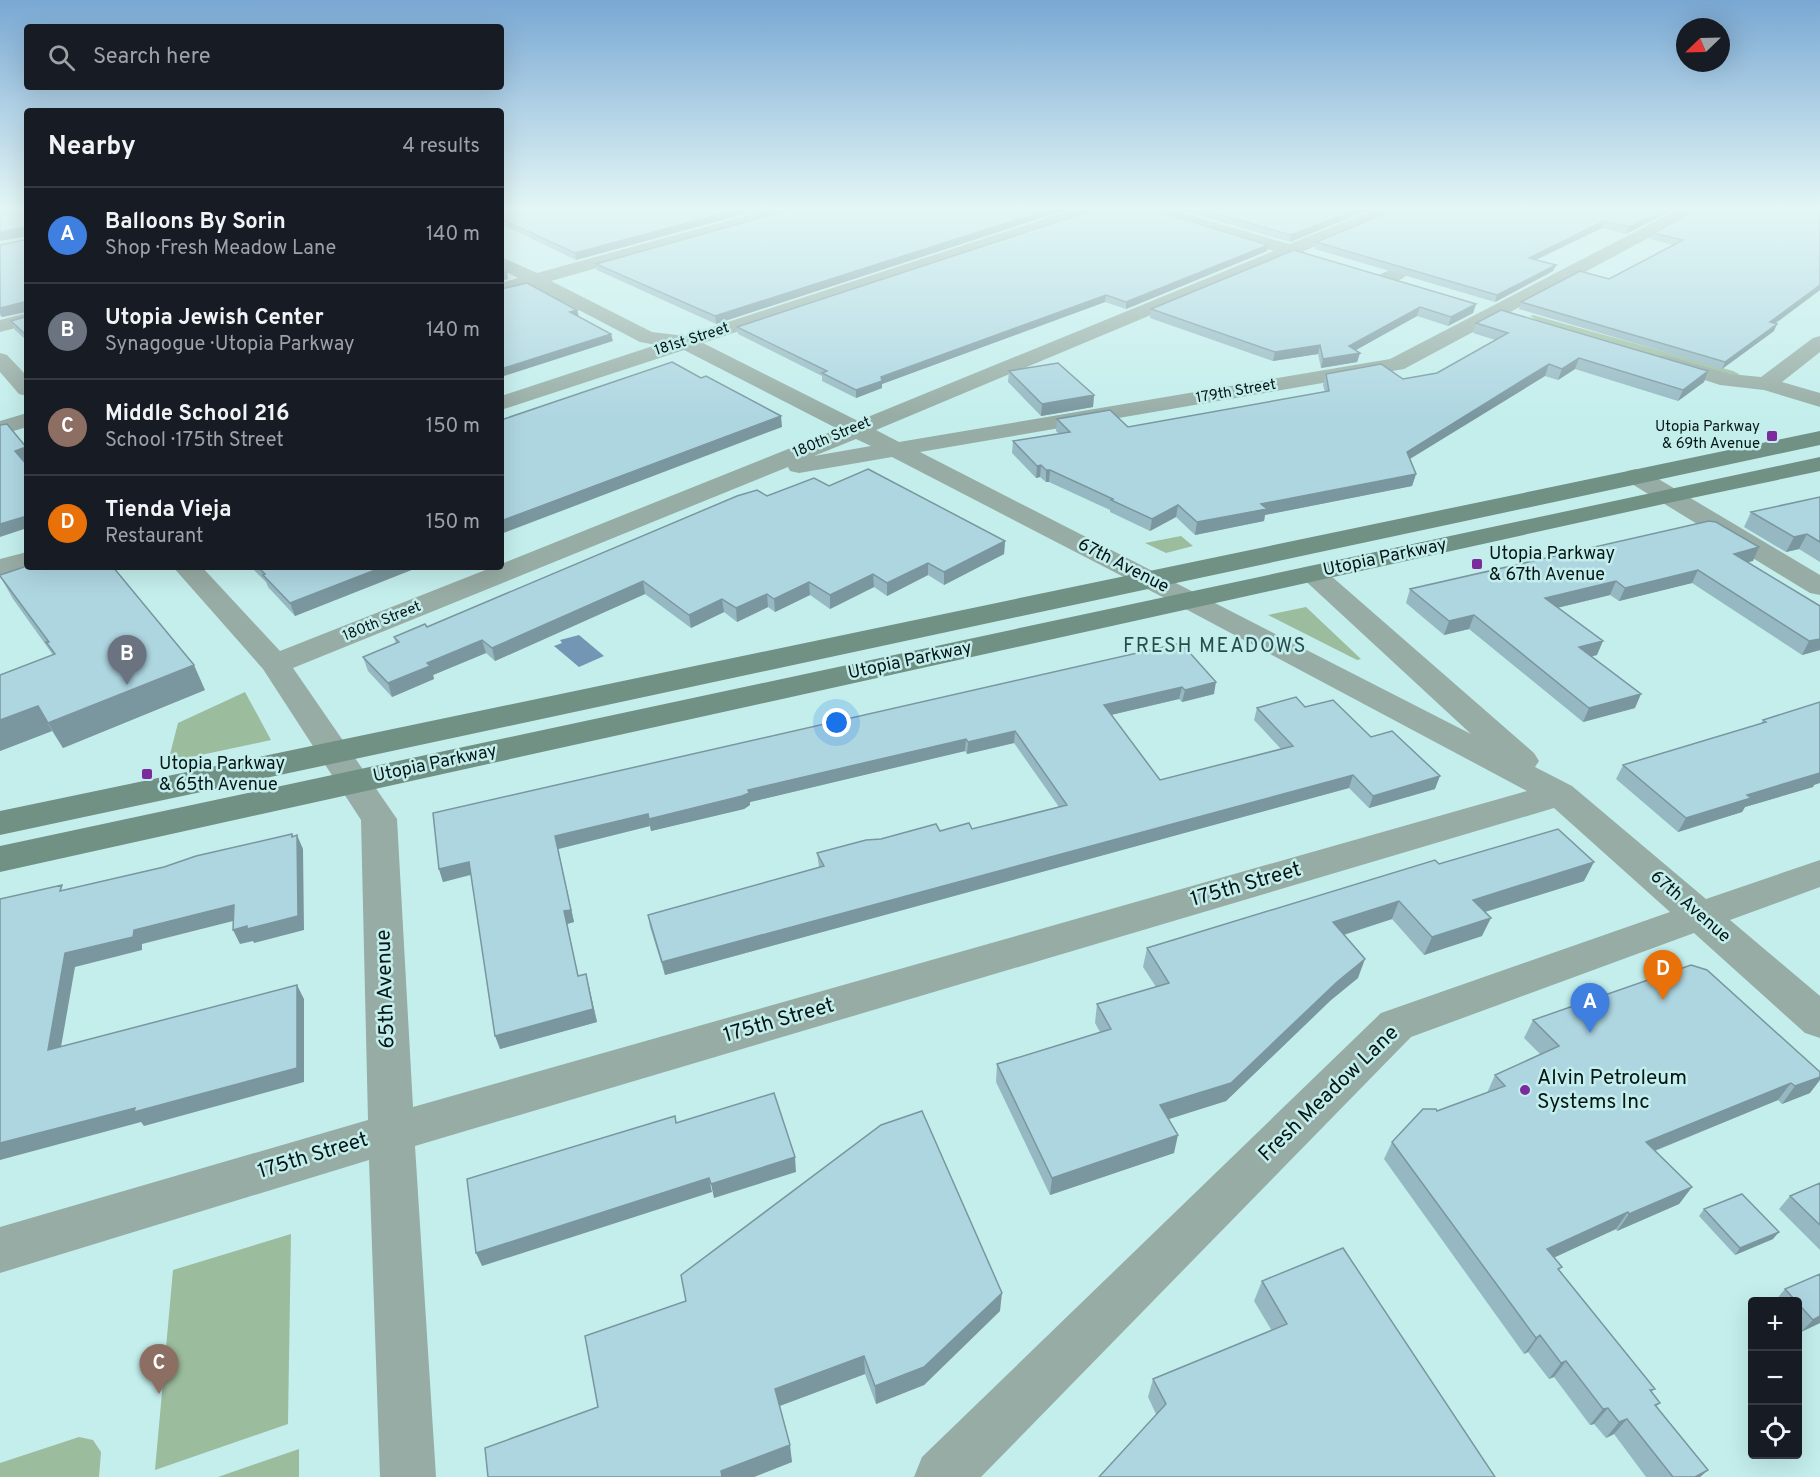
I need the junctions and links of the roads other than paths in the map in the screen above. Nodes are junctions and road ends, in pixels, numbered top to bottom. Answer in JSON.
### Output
{"nodes":[{"id":1,"x":535,"y":279,"type":"joint"},
{"id":2,"x":573,"y":279,"type":"edge"},
{"id":3,"x":878,"y":279,"type":"edge"},
{"id":4,"x":1243,"y":279,"type":"edge"},
{"id":5,"x":1558,"y":279,"type":"edge"},
{"id":6,"x":504,"y":287,"type":"edge"},
{"id":7,"x":601,"y":293,"type":"dead end"},
{"id":8,"x":24,"y":320,"type":"edge"},
{"id":9,"x":654,"y":320,"type":"dead end"},
{"id":10,"x":0,"y":326,"type":"edge"},
{"id":11,"x":685,"y":342,"type":"junction"},
{"id":12,"x":1820,"y":342,"type":"edge"},
{"id":13,"x":1652,"y":351,"type":"edge"},
{"id":14,"x":0,"y":359,"type":"edge"},
{"id":15,"x":1766,"y":384,"type":"junction"},
{"id":16,"x":24,"y":386,"type":"edge"},
{"id":17,"x":1820,"y":400,"type":"edge"},
{"id":18,"x":504,"y":402,"type":"edge"},
{"id":19,"x":24,"y":421,"type":"edge"},
{"id":20,"x":0,"y":428,"type":"edge"},
{"id":21,"x":854,"y":429,"type":"junction"},
{"id":22,"x":1820,"y":438,"type":"edge"},
{"id":23,"x":896,"y":450,"type":"junction"},
{"id":24,"x":1820,"y":464,"type":"edge"},
{"id":25,"x":750,"y":474,"type":"junction"},
{"id":26,"x":1636,"y":476,"type":"junction"},
{"id":27,"x":1668,"y":495,"type":"junction"},
{"id":28,"x":24,"y":561,"type":"edge"},
{"id":29,"x":0,"y":568,"type":"edge"},
{"id":30,"x":190,"y":570,"type":"edge"},
{"id":31,"x":1312,"y":574,"type":"junction"},
{"id":32,"x":1150,"y":580,"type":"junction"},
{"id":33,"x":1820,"y":586,"type":"edge"},
{"id":34,"x":1190,"y":600,"type":"junction"},
{"id":35,"x":275,"y":664,"type":"junction"},
{"id":36,"x":344,"y":767,"type":"junction"},
{"id":37,"x":1560,"y":794,"type":"junction"},
{"id":38,"x":0,"y":823,"type":"edge"},
{"id":39,"x":0,"y":859,"type":"edge"},
{"id":40,"x":1820,"y":873,"type":"edge"},
{"id":41,"x":1701,"y":917,"type":"junction"},
{"id":42,"x":1820,"y":1021,"type":"edge"},
{"id":43,"x":392,"y":1133,"type":"junction"},
{"id":44,"x":0,"y":1250,"type":"edge"},
{"id":45,"x":408,"y":1477,"type":"edge"},
{"id":46,"x":942,"y":1477,"type":"edge"}],
"edges":[{"from":1,"to":6,"type":"street"},
{"from":1,"to":11,"type":"street","name":"67th Avenue"},
{"from":2,"to":7,"type":"street"},
{"from":3,"to":11,"type":"street","name":"181st Street"},
{"from":4,"to":21,"type":"street","name":"180th Street"},
{"from":5,"to":23,"type":"street","name":"179th Street"},
{"from":8,"to":10,"type":"street"},
{"from":9,"to":11,"type":"street","name":"67th Avenue"},
{"from":11,"to":18,"type":"street","name":"181st Street"},
{"from":11,"to":21,"type":"street","name":"67th Avenue"},
{"from":12,"to":15,"type":"street"},
{"from":13,"to":15,"type":"street"},
{"from":14,"to":16,"type":"street"},
{"from":15,"to":17,"type":"street"},
{"from":19,"to":20,"type":"street"},
{"from":21,"to":23,"type":"street","name":"67th Avenue"},
{"from":21,"to":25,"type":"street","name":"180th Street"},
{"from":22,"to":26,"type":"main road","name":"Utopia Parkway"},
{"from":23,"to":25,"type":"street","name":"179th Street"},
{"from":23,"to":32,"type":"street","name":"67th Avenue"},
{"from":24,"to":27,"type":"main road","name":"Utopia Parkway"},
{"from":25,"to":35,"type":"street","name":"180th Street"},
{"from":26,"to":27,"type":"street"},
{"from":26,"to":32,"type":"main road","name":"Utopia Parkway"},
{"from":27,"to":31,"type":"main road","name":"Utopia Parkway"},
{"from":27,"to":33,"type":"street"},
{"from":28,"to":29,"type":"street"},
{"from":30,"to":35,"type":"street","name":"65th Avenue"},
{"from":31,"to":34,"type":"main road","name":"Utopia Parkway"},
{"from":31,"to":37,"type":"street","name":"67th Avenue"},
{"from":32,"to":34,"type":"street","name":"67th Avenue"},
{"from":32,"to":36,"type":"main road","name":"Utopia Parkway"},
{"from":34,"to":36,"type":"main road","name":"Utopia Parkway"},
{"from":34,"to":37,"type":"street","name":"67th Avenue"},
{"from":35,"to":36,"type":"street","name":"65th Avenue"},
{"from":36,"to":38,"type":"main road","name":"Utopia Parkway"},
{"from":36,"to":39,"type":"main road","name":"Utopia Parkway"},
{"from":36,"to":43,"type":"street","name":"65th Avenue"},
{"from":37,"to":41,"type":"street","name":"67th Avenue"},
{"from":37,"to":43,"type":"street","name":"175th Street"},
{"from":40,"to":41,"type":"street","name":"Fresh Meadow Lane"},
{"from":41,"to":42,"type":"street","name":"67th Avenue"},
{"from":41,"to":46,"type":"street","name":"Fresh Meadow Lane"},
{"from":43,"to":44,"type":"street","name":"175th Street"},
{"from":43,"to":45,"type":"street","name":"65th Avenue"}]}
